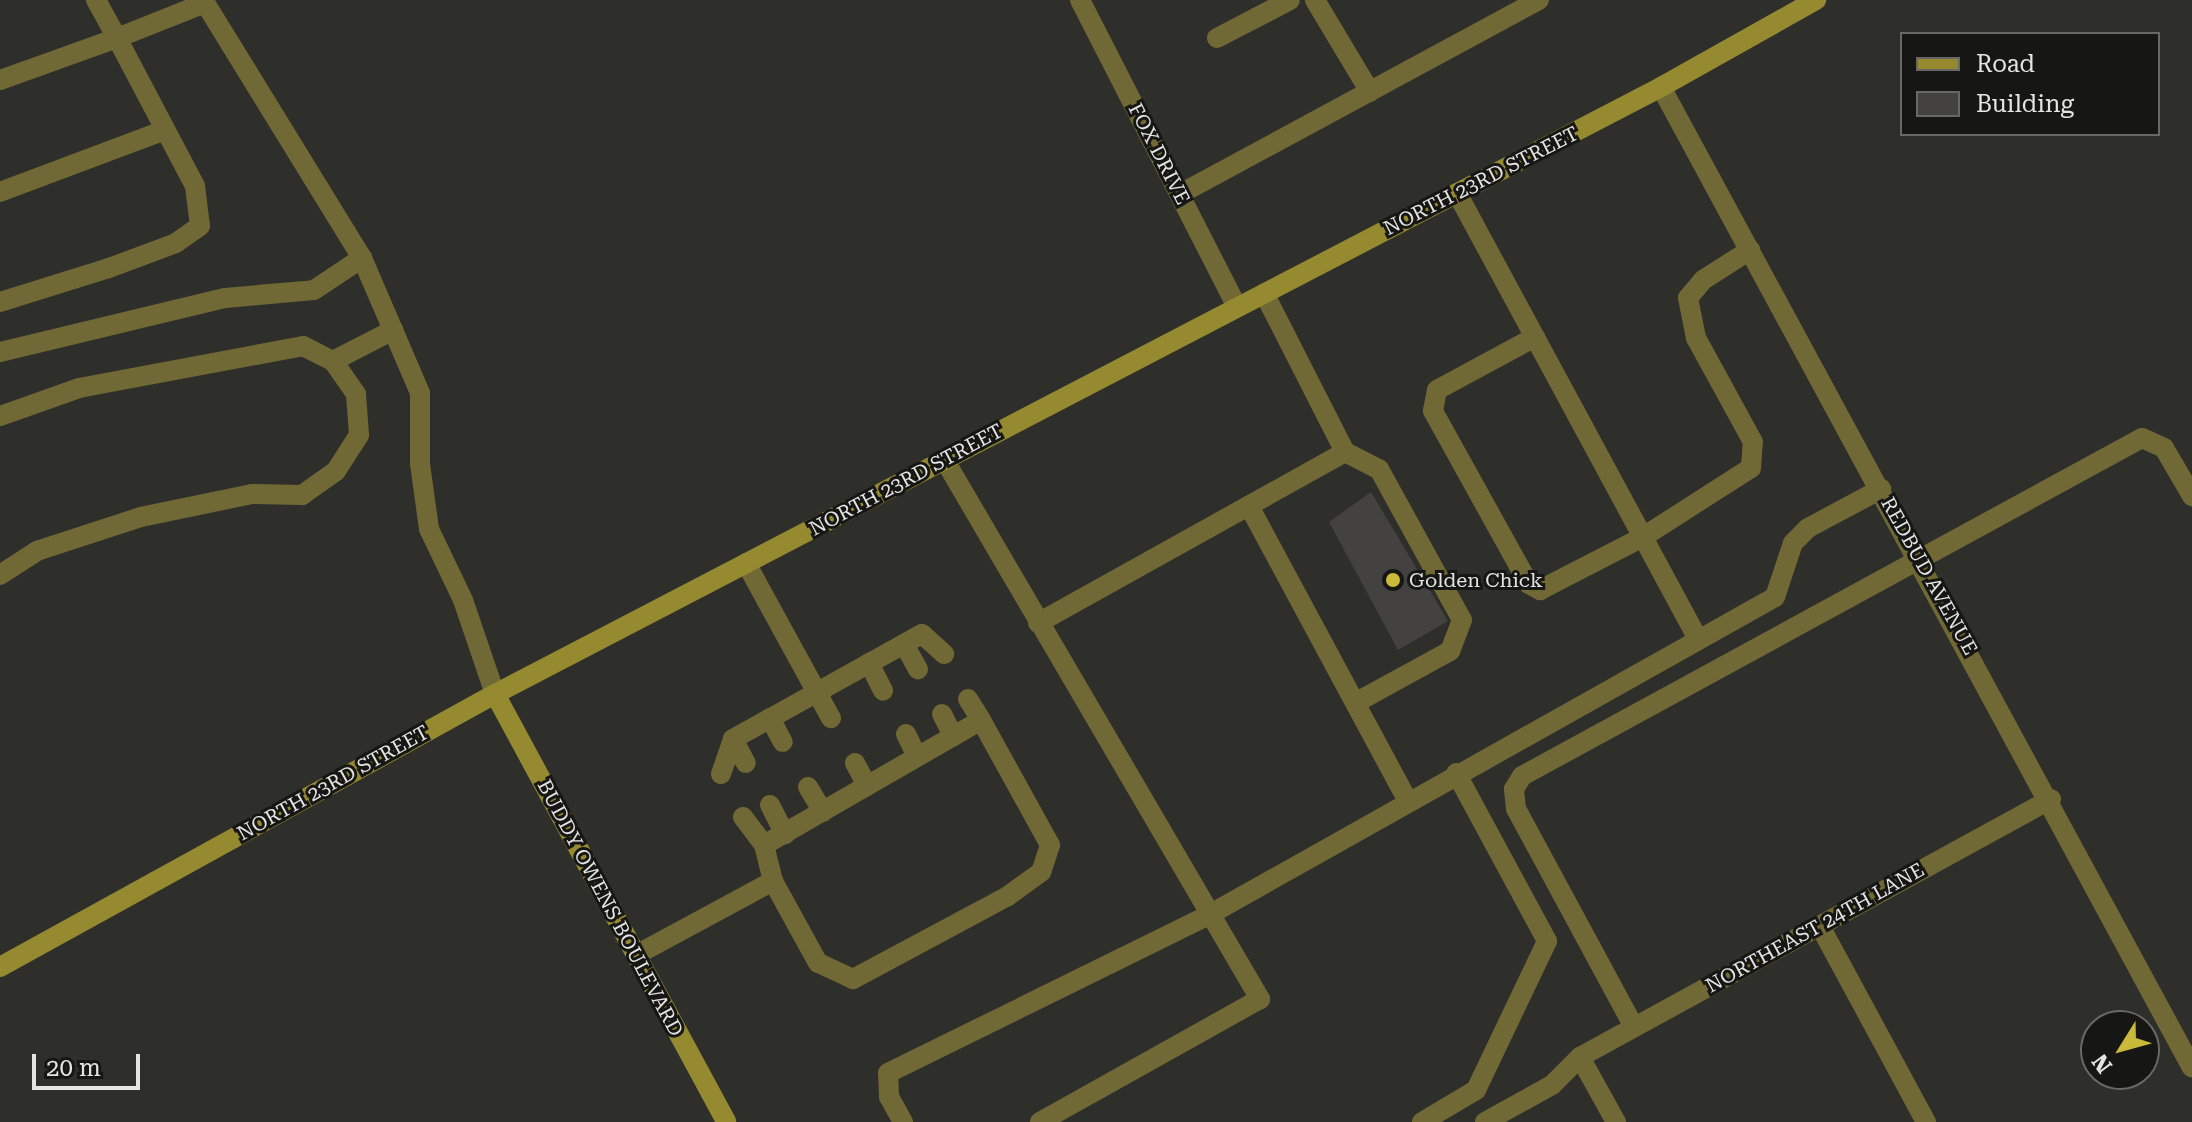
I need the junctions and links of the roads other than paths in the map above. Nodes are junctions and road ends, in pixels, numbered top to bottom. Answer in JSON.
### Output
{"nodes":[{"id":1,"x":96,"y":0,"type":"edge"},
{"id":2,"x":1080,"y":0,"type":"edge"},
{"id":3,"x":1290,"y":0,"type":"edge"},
{"id":4,"x":1315,"y":0,"type":"edge"},
{"id":5,"x":1539,"y":0,"type":"edge"},
{"id":6,"x":1816,"y":0,"type":"edge"},
{"id":7,"x":204,"y":2,"type":"edge"},
{"id":8,"x":117,"y":38,"type":"junction"},
{"id":9,"x":1217,"y":38,"type":"dead end"},
{"id":10,"x":0,"y":80,"type":"edge"},
{"id":11,"x":1661,"y":87,"type":"junction"},
{"id":12,"x":1370,"y":92,"type":"junction"},
{"id":13,"x":165,"y":130,"type":"junction"},
{"id":14,"x":0,"y":192,"type":"edge"},
{"id":15,"x":1457,"y":193,"type":"junction"},
{"id":16,"x":1180,"y":194,"type":"junction"},
{"id":17,"x":1750,"y":250,"type":"junction"},
{"id":18,"x":362,"y":258,"type":"junction"},
{"id":19,"x":1264,"y":293,"type":"junction"},
{"id":20,"x":0,"y":302,"type":"edge"},
{"id":21,"x":1237,"y":307,"type":"junction"},
{"id":22,"x":393,"y":330,"type":"junction"},
{"id":23,"x":1535,"y":337,"type":"junction"},
{"id":24,"x":0,"y":352,"type":"edge"},
{"id":25,"x":333,"y":361,"type":"junction"},
{"id":26,"x":0,"y":416,"type":"edge"},
{"id":27,"x":1345,"y":452,"type":"junction"},
{"id":28,"x":944,"y":459,"type":"junction"},
{"id":29,"x":1881,"y":489,"type":"junction"},
{"id":30,"x":2192,"y":496,"type":"edge"},
{"id":31,"x":1249,"y":506,"type":"junction"},
{"id":32,"x":1643,"y":537,"type":"junction"},
{"id":33,"x":1920,"y":560,"type":"junction"},
{"id":34,"x":746,"y":563,"type":"junction"},
{"id":35,"x":0,"y":575,"type":"edge"},
{"id":36,"x":1038,"y":623,"type":"junction"},
{"id":37,"x":1698,"y":639,"type":"junction"},
{"id":38,"x":904,"y":644,"type":"junction"},
{"id":39,"x":944,"y":654,"type":"dead end"},
{"id":40,"x":869,"y":663,"type":"junction"},
{"id":41,"x":918,"y":669,"type":"dead end"},
{"id":42,"x":883,"y":691,"type":"dead end"},
{"id":43,"x":817,"y":692,"type":"junction"},
{"id":44,"x":495,"y":694,"type":"junction"},
{"id":45,"x":968,"y":699,"type":"dead end"},
{"id":46,"x":1355,"y":703,"type":"junction"},
{"id":47,"x":942,"y":714,"type":"dead end"},
{"id":48,"x":770,"y":718,"type":"junction"},
{"id":49,"x":831,"y":718,"type":"dead end"},
{"id":50,"x":981,"y":720,"type":"junction"},
{"id":51,"x":906,"y":734,"type":"dead end"},
{"id":52,"x":953,"y":736,"type":"junction"},
{"id":53,"x":733,"y":739,"type":"junction"},
{"id":54,"x":783,"y":742,"type":"dead end"},
{"id":55,"x":917,"y":757,"type":"junction"},
{"id":56,"x":746,"y":763,"type":"dead end"},
{"id":57,"x":855,"y":763,"type":"dead end"},
{"id":58,"x":1456,"y":773,"type":"junction"},
{"id":59,"x":721,"y":774,"type":"dead end"},
{"id":60,"x":867,"y":786,"type":"junction"},
{"id":61,"x":808,"y":787,"type":"dead end"},
{"id":62,"x":2051,"y":799,"type":"junction"},
{"id":63,"x":1407,"y":800,"type":"junction"},
{"id":64,"x":770,"y":805,"type":"dead end"},
{"id":65,"x":823,"y":812,"type":"junction"},
{"id":66,"x":743,"y":817,"type":"dead end"},
{"id":67,"x":785,"y":834,"type":"junction"},
{"id":68,"x":764,"y":845,"type":"junction"},
{"id":69,"x":773,"y":881,"type":"junction"},
{"id":70,"x":1207,"y":916,"type":"junction"},
{"id":71,"x":1820,"y":926,"type":"junction"},
{"id":72,"x":636,"y":955,"type":"junction"},
{"id":73,"x":0,"y":967,"type":"edge"},
{"id":74,"x":1634,"y":1027,"type":"junction"},
{"id":75,"x":1580,"y":1057,"type":"junction"},
{"id":76,"x":2192,"y":1068,"type":"edge"},
{"id":77,"x":726,"y":1122,"type":"edge"},
{"id":78,"x":903,"y":1122,"type":"edge"},
{"id":79,"x":1040,"y":1122,"type":"edge"},
{"id":80,"x":1422,"y":1122,"type":"edge"},
{"id":81,"x":1485,"y":1122,"type":"edge"},
{"id":82,"x":1616,"y":1122,"type":"edge"},
{"id":83,"x":1926,"y":1122,"type":"edge"}],
"edges":[{"from":1,"to":8,"type":"street"},
{"from":2,"to":16,"type":"street","name":"FOX DRIVE"},
{"from":3,"to":9,"type":"street"},
{"from":4,"to":12,"type":"street"},
{"from":5,"to":12,"type":"street"},
{"from":6,"to":11,"type":"main road","name":"NORTH 23RD STREET"},
{"from":7,"to":8,"type":"street"},
{"from":7,"to":18,"type":"street"},
{"from":8,"to":10,"type":"street"},
{"from":8,"to":13,"type":"street"},
{"from":11,"to":15,"type":"main road","name":"NORTH 23RD STREET"},
{"from":11,"to":17,"type":"street","name":"REDBUD AVENUE"},
{"from":12,"to":16,"type":"street"},
{"from":13,"to":14,"type":"street"},
{"from":13,"to":20,"type":"street"},
{"from":15,"to":19,"type":"main road","name":"NORTH 23RD STREET"},
{"from":15,"to":23,"type":"street"},
{"from":16,"to":21,"type":"street","name":"FOX DRIVE"},
{"from":17,"to":29,"type":"street","name":"REDBUD AVENUE"},
{"from":17,"to":32,"type":"street"},
{"from":18,"to":22,"type":"street"},
{"from":18,"to":24,"type":"street"},
{"from":19,"to":21,"type":"main road","name":"NORTH 23RD STREET"},
{"from":19,"to":27,"type":"street"},
{"from":21,"to":28,"type":"main road","name":"NORTH 23RD STREET"},
{"from":22,"to":25,"type":"street"},
{"from":22,"to":44,"type":"street"},
{"from":23,"to":32,"type":"street"},
{"from":23,"to":32,"type":"street"},
{"from":25,"to":26,"type":"street"},
{"from":25,"to":35,"type":"street"},
{"from":27,"to":31,"type":"street"},
{"from":27,"to":46,"type":"street"},
{"from":28,"to":34,"type":"main road","name":"NORTH 23RD STREET"},
{"from":28,"to":36,"type":"street"},
{"from":29,"to":33,"type":"street","name":"REDBUD AVENUE"},
{"from":29,"to":37,"type":"street"},
{"from":30,"to":33,"type":"street"},
{"from":31,"to":36,"type":"street"},
{"from":31,"to":46,"type":"street"},
{"from":32,"to":37,"type":"street"},
{"from":33,"to":62,"type":"street","name":"REDBUD AVENUE"},
{"from":33,"to":74,"type":"street"},
{"from":34,"to":43,"type":"street"},
{"from":34,"to":44,"type":"main road","name":"NORTH 23RD STREET"},
{"from":36,"to":70,"type":"street"},
{"from":37,"to":58,"type":"street"},
{"from":38,"to":39,"type":"street"},
{"from":38,"to":40,"type":"street"},
{"from":38,"to":41,"type":"street"},
{"from":40,"to":42,"type":"street"},
{"from":40,"to":43,"type":"street"},
{"from":43,"to":48,"type":"street"},
{"from":43,"to":49,"type":"street"},
{"from":44,"to":72,"type":"main road","name":"BUDDY OWENS BOULEVARD"},
{"from":44,"to":73,"type":"main road","name":"NORTH 23RD STREET"},
{"from":45,"to":50,"type":"street"},
{"from":46,"to":63,"type":"street"},
{"from":47,"to":52,"type":"street"},
{"from":48,"to":53,"type":"street"},
{"from":48,"to":54,"type":"street"},
{"from":50,"to":52,"type":"street"},
{"from":50,"to":69,"type":"street"},
{"from":51,"to":55,"type":"street"},
{"from":52,"to":55,"type":"street"},
{"from":53,"to":56,"type":"street"},
{"from":53,"to":59,"type":"street"},
{"from":55,"to":60,"type":"street"},
{"from":57,"to":60,"type":"street"},
{"from":58,"to":63,"type":"street"},
{"from":58,"to":80,"type":"street"},
{"from":60,"to":65,"type":"street"},
{"from":61,"to":65,"type":"street"},
{"from":62,"to":71,"type":"street","name":"NORTHEAST 24TH LANE"},
{"from":62,"to":76,"type":"street","name":"REDBUD AVENUE"},
{"from":63,"to":70,"type":"street"},
{"from":64,"to":67,"type":"street"},
{"from":65,"to":67,"type":"street"},
{"from":66,"to":68,"type":"street"},
{"from":67,"to":68,"type":"street"},
{"from":68,"to":69,"type":"street"},
{"from":69,"to":72,"type":"street"},
{"from":70,"to":78,"type":"street"},
{"from":70,"to":79,"type":"street"},
{"from":71,"to":74,"type":"street","name":"NORTHEAST 24TH LANE"},
{"from":71,"to":83,"type":"street"},
{"from":72,"to":77,"type":"main road","name":"BUDDY OWENS BOULEVARD"},
{"from":74,"to":75,"type":"street","name":"NORTHEAST 24TH LANE"},
{"from":75,"to":81,"type":"street","name":"NORTHEAST 24TH LANE"},
{"from":75,"to":82,"type":"street"}]}
